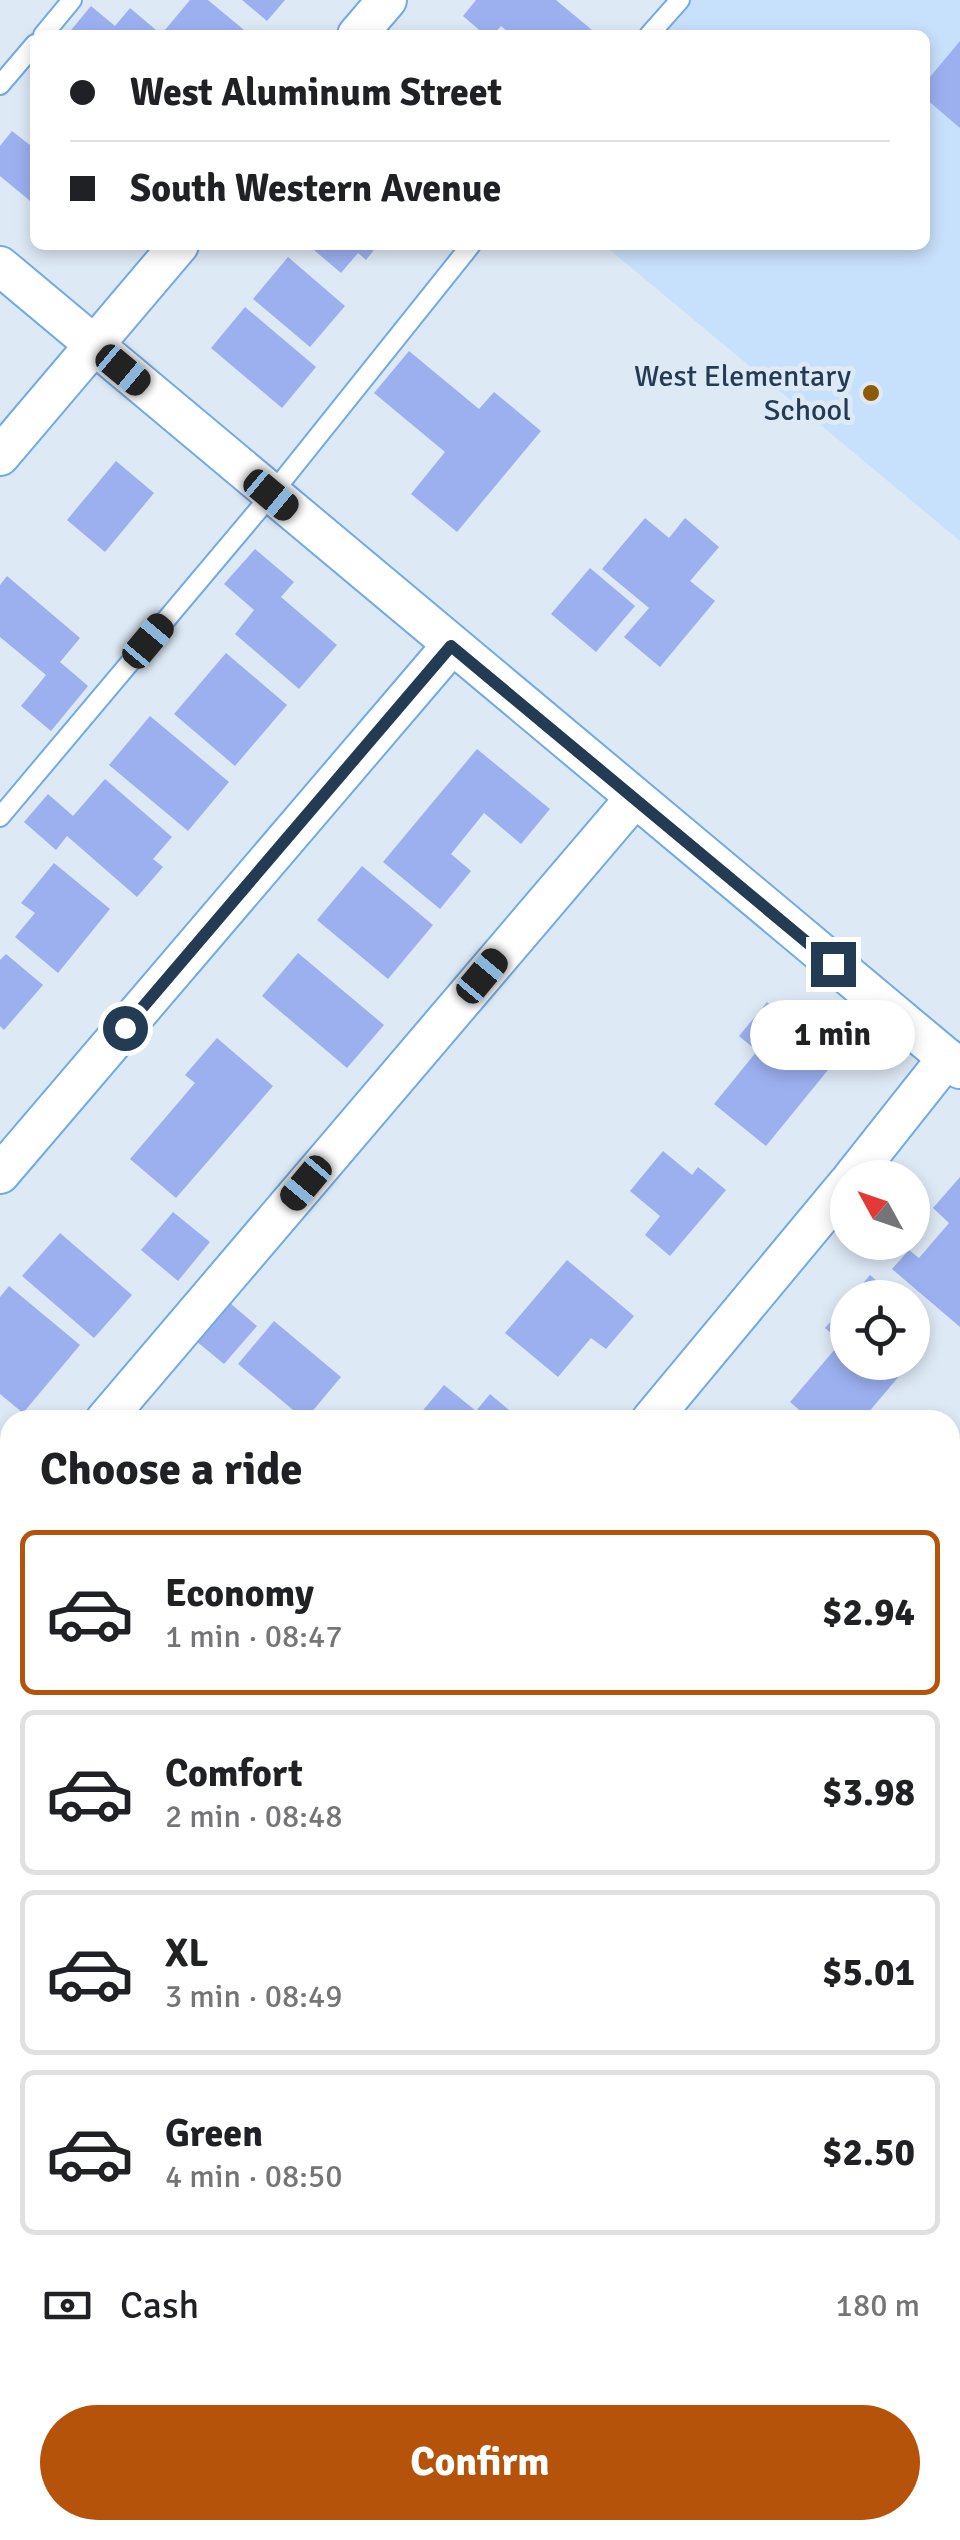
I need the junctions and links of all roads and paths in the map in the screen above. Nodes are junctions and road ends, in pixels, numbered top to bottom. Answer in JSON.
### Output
{"nodes":[{"id":1,"x":72,"y":0,"type":"edge"},
{"id":2,"x":386,"y":0,"type":"edge"},
{"id":3,"x":680,"y":0,"type":"edge"},
{"id":4,"x":46,"y":30,"type":"edge"},
{"id":5,"x":361,"y":30,"type":"edge"},
{"id":6,"x":653,"y":30,"type":"edge"},
{"id":7,"x":30,"y":50,"type":"edge"},
{"id":8,"x":0,"y":85,"type":"edge"},
{"id":9,"x":175,"y":250,"type":"edge"},
{"id":10,"x":467,"y":250,"type":"edge"},
{"id":11,"x":0,"y":266,"type":"edge"},
{"id":12,"x":94,"y":346,"type":"junction"},
{"id":13,"x":0,"y":456,"type":"edge"},
{"id":14,"x":271,"y":495,"type":"junction"},
{"id":15,"x":451,"y":646,"type":"junction"},
{"id":16,"x":634,"y":798,"type":"junction"},
{"id":17,"x":0,"y":817,"type":"edge"},
{"id":18,"x":954,"y":1064,"type":"edge"},
{"id":19,"x":868,"y":1160,"type":"edge"},
{"id":20,"x":0,"y":1174,"type":"edge"},
{"id":21,"x":830,"y":1204,"type":"edge"},
{"id":22,"x":114,"y":1410,"type":"edge"},
{"id":23,"x":659,"y":1410,"type":"edge"}],
"edges":[{"from":1,"to":4,"type":"lane"},
{"from":2,"to":5,"type":"street"},
{"from":3,"to":6,"type":"lane"},
{"from":7,"to":8,"type":"lane"},
{"from":9,"to":12,"type":"street"},
{"from":10,"to":14,"type":"lane"},
{"from":11,"to":12,"type":"street"},
{"from":12,"to":13,"type":"street"},
{"from":12,"to":14,"type":"street"},
{"from":14,"to":15,"type":"street"},
{"from":14,"to":17,"type":"lane"},
{"from":15,"to":16,"type":"street"},
{"from":15,"to":20,"type":"street"},
{"from":16,"to":18,"type":"street"},
{"from":16,"to":22,"type":"street"},
{"from":18,"to":19,"type":"street"},
{"from":21,"to":23,"type":"street"}]}
